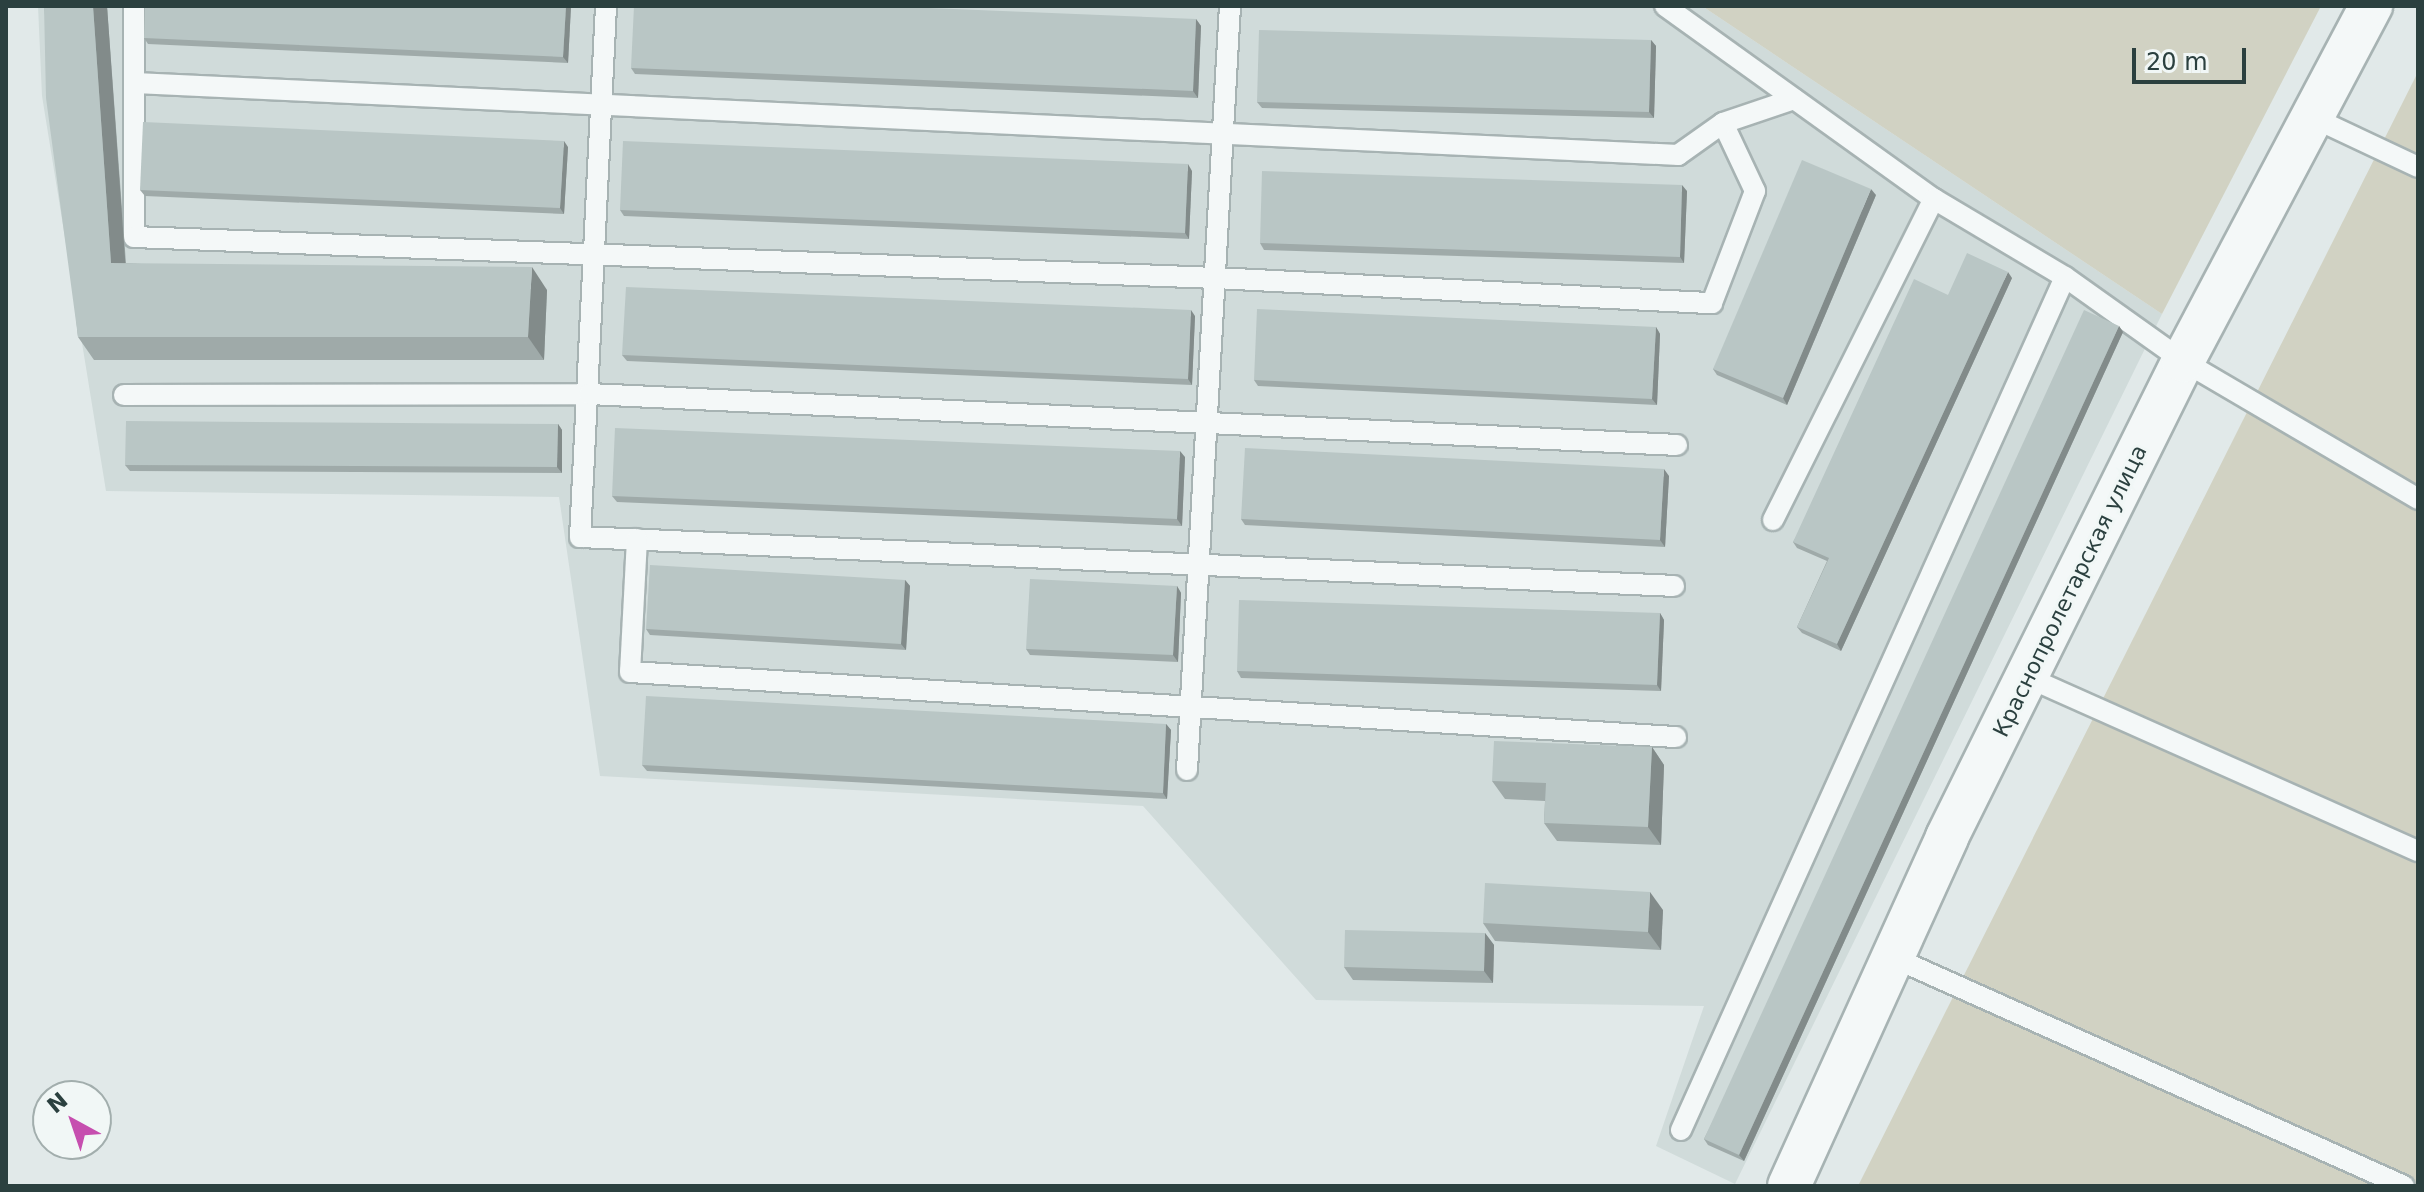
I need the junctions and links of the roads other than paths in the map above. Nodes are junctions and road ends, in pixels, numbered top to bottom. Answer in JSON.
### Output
{"nodes":[{"id":1,"x":134,"y":6,"type":"edge"},
{"id":2,"x":606,"y":6,"type":"edge"},
{"id":3,"x":1230,"y":6,"type":"edge"},
{"id":4,"x":1665,"y":6,"type":"edge"},
{"id":5,"x":2371,"y":6,"type":"edge"},
{"id":6,"x":135,"y":83,"type":"junction"},
{"id":7,"x":1794,"y":99,"type":"junction"},
{"id":8,"x":602,"y":109,"type":"junction"},
{"id":9,"x":2314,"y":118,"type":"junction"},
{"id":10,"x":1723,"y":123,"type":"junction"},
{"id":11,"x":1223,"y":136,"type":"junction"},
{"id":12,"x":2418,"y":167,"type":"edge"},
{"id":13,"x":1934,"y":199,"type":"junction"},
{"id":14,"x":595,"y":254,"type":"junction"},
{"id":15,"x":2065,"y":277,"type":"junction"},
{"id":16,"x":1215,"y":278,"type":"junction"},
{"id":17,"x":2183,"y":361,"type":"junction"},
{"id":18,"x":589,"y":394,"type":"junction"},
{"id":19,"x":124,"y":395,"type":"dead end"},
{"id":20,"x":1207,"y":421,"type":"junction"},
{"id":21,"x":1677,"y":445,"type":"dead end"},
{"id":22,"x":2418,"y":499,"type":"edge"},
{"id":23,"x":1773,"y":520,"type":"dead end"},
{"id":24,"x":637,"y":539,"type":"junction"},
{"id":25,"x":1198,"y":564,"type":"junction"},
{"id":26,"x":1674,"y":586,"type":"dead end"},
{"id":27,"x":2029,"y":678,"type":"junction"},
{"id":28,"x":1190,"y":709,"type":"junction"},
{"id":29,"x":1676,"y":737,"type":"dead end"},
{"id":30,"x":1187,"y":770,"type":"dead end"},
{"id":31,"x":2418,"y":851,"type":"edge"},
{"id":32,"x":1890,"y":956,"type":"junction"},
{"id":33,"x":1681,"y":1130,"type":"dead end"},
{"id":34,"x":1789,"y":1186,"type":"edge"},
{"id":35,"x":2404,"y":1186,"type":"edge"}],
"edges":[{"from":1,"to":6,"type":"lane"},
{"from":2,"to":8,"type":"lane"},
{"from":3,"to":11,"type":"lane"},
{"from":4,"to":7,"type":"lane"},
{"from":5,"to":9,"type":"street","name":"Краснопролетарская улица"},
{"from":6,"to":8,"type":"lane"},
{"from":6,"to":14,"type":"lane"},
{"from":7,"to":10,"type":"lane"},
{"from":7,"to":13,"type":"lane"},
{"from":8,"to":11,"type":"lane"},
{"from":8,"to":14,"type":"lane"},
{"from":9,"to":12,"type":"lane"},
{"from":9,"to":17,"type":"street","name":"Краснопролетарская улица"},
{"from":10,"to":11,"type":"lane"},
{"from":10,"to":16,"type":"lane"},
{"from":11,"to":16,"type":"lane"},
{"from":13,"to":15,"type":"lane"},
{"from":13,"to":23,"type":"lane"},
{"from":14,"to":16,"type":"lane"},
{"from":14,"to":18,"type":"lane"},
{"from":15,"to":17,"type":"lane"},
{"from":15,"to":33,"type":"lane"},
{"from":16,"to":20,"type":"lane"},
{"from":17,"to":22,"type":"lane"},
{"from":17,"to":27,"type":"street","name":"Краснопролетарская улица"},
{"from":18,"to":19,"type":"lane"},
{"from":18,"to":20,"type":"lane"},
{"from":18,"to":24,"type":"lane"},
{"from":20,"to":21,"type":"lane"},
{"from":20,"to":25,"type":"lane"},
{"from":24,"to":25,"type":"lane"},
{"from":24,"to":28,"type":"lane"},
{"from":25,"to":26,"type":"lane"},
{"from":25,"to":28,"type":"lane"},
{"from":27,"to":31,"type":"lane"},
{"from":27,"to":32,"type":"street","name":"Краснопролетарская улица"},
{"from":28,"to":29,"type":"lane"},
{"from":28,"to":30,"type":"lane"},
{"from":32,"to":34,"type":"street","name":"Краснопролетарская улица"},
{"from":32,"to":35,"type":"lane"}]}
